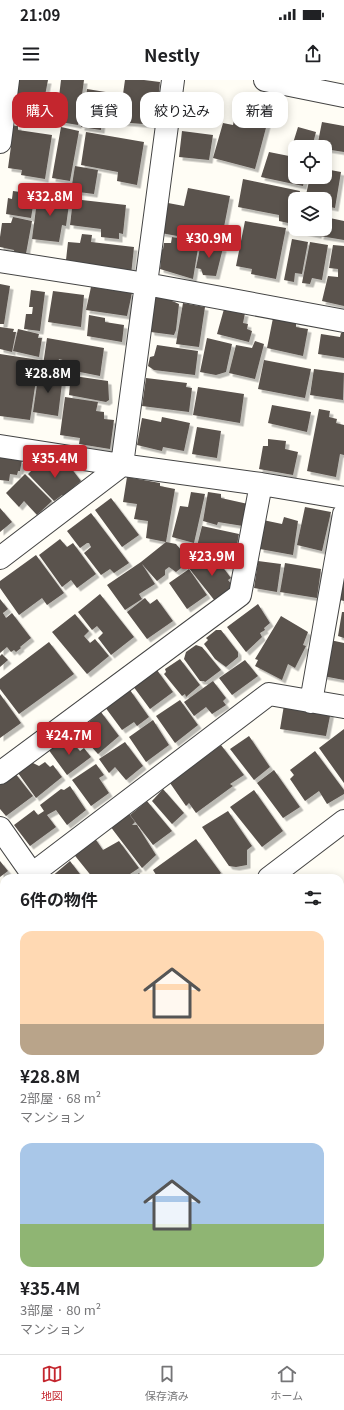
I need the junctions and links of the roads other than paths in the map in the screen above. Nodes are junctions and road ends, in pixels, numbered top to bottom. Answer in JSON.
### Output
{"nodes":[{"id":1,"x":8,"y":80,"type":"edge"},
{"id":2,"x":173,"y":80,"type":"edge"},
{"id":3,"x":265,"y":80,"type":"edge"},
{"id":4,"x":344,"y":96,"type":"edge"},
{"id":5,"x":0,"y":142,"type":"edge"},
{"id":6,"x":0,"y":261,"type":"edge"},
{"id":7,"x":146,"y":284,"type":"junction"},
{"id":8,"x":344,"y":321,"type":"edge"},
{"id":9,"x":0,"y":446,"type":"edge"},
{"id":10,"x":122,"y":465,"type":"junction"},
{"id":11,"x":260,"y":484,"type":"junction"},
{"id":12,"x":344,"y":498,"type":"edge"},
{"id":13,"x":344,"y":514,"type":"edge"},
{"id":14,"x":0,"y":558,"type":"edge"},
{"id":15,"x":311,"y":702,"type":"junction"},
{"id":16,"x":344,"y":707,"type":"edge"},
{"id":17,"x":0,"y":773,"type":"edge"},
{"id":18,"x":344,"y":821,"type":"edge"},
{"id":19,"x":0,"y":828,"type":"edge"},
{"id":20,"x":33,"y":874,"type":"edge"},
{"id":21,"x":37,"y":874,"type":"edge"},
{"id":22,"x":274,"y":874,"type":"edge"}],
"edges":[{"from":1,"to":5,"type":"street"},
{"from":2,"to":7,"type":"street"},
{"from":3,"to":4,"type":"street"},
{"from":6,"to":7,"type":"street"},
{"from":7,"to":8,"type":"street"},
{"from":7,"to":10,"type":"street"},
{"from":9,"to":10,"type":"street"},
{"from":10,"to":11,"type":"street"},
{"from":10,"to":14,"type":"street"},
{"from":11,"to":12,"type":"street"},
{"from":11,"to":17,"type":"street"},
{"from":13,"to":15,"type":"street"},
{"from":15,"to":16,"type":"street"},
{"from":15,"to":21,"type":"street"},
{"from":18,"to":22,"type":"street"},
{"from":19,"to":20,"type":"street"}]}
